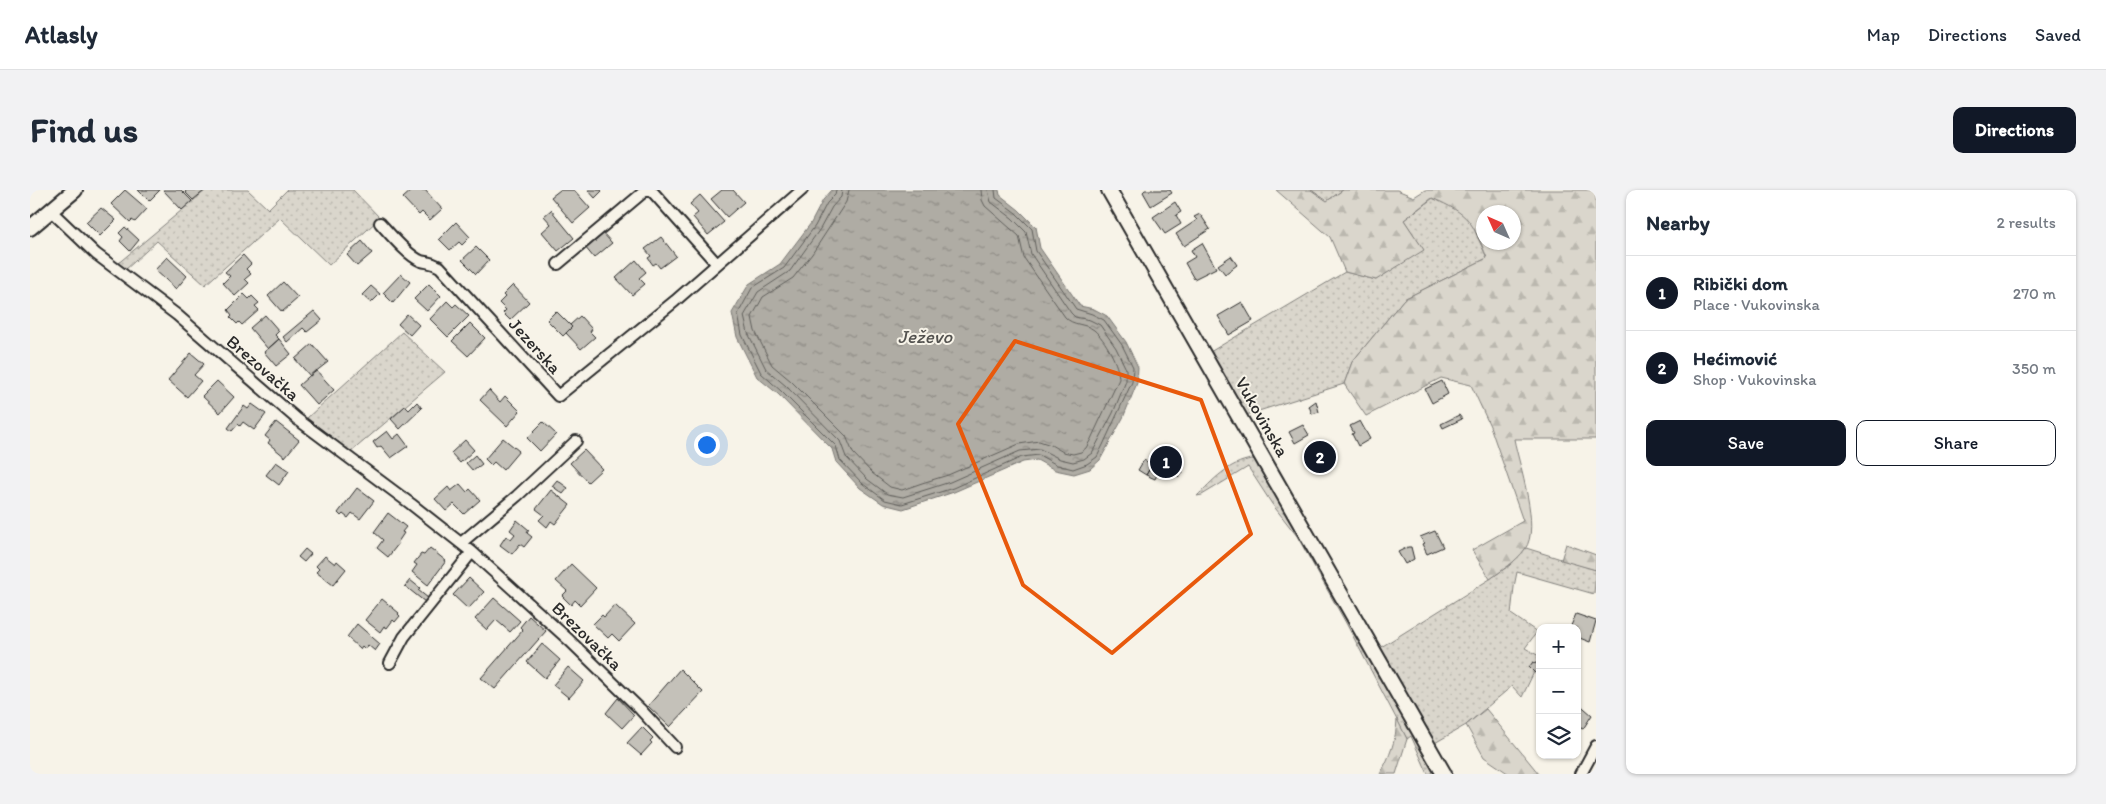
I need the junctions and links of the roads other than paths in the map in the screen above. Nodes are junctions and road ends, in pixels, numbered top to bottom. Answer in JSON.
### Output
{"nodes":[{"id":1,"x":75,"y":190,"type":"edge"},
{"id":2,"x":646,"y":190,"type":"edge"},
{"id":3,"x":651,"y":190,"type":"edge"},
{"id":4,"x":802,"y":190,"type":"edge"},
{"id":5,"x":1110,"y":190,"type":"edge"},
{"id":6,"x":50,"y":210,"type":"junction"},
{"id":7,"x":380,"y":223,"type":"dead end"},
{"id":8,"x":30,"y":228,"type":"edge"},
{"id":9,"x":558,"y":264,"type":"dead end"},
{"id":10,"x":718,"y":264,"type":"junction"},
{"id":11,"x":576,"y":441,"type":"dead end"},
{"id":12,"x":461,"y":543,"type":"junction"},
{"id":13,"x":472,"y":552,"type":"junction"},
{"id":14,"x":390,"y":663,"type":"dead end"},
{"id":15,"x":1596,"y":746,"type":"edge"},
{"id":16,"x":675,"y":747,"type":"dead end"},
{"id":17,"x":1444,"y":774,"type":"edge"},
{"id":18,"x":1581,"y":774,"type":"edge"}],
"edges":[{"from":1,"to":6,"type":"main road"},
{"from":2,"to":9,"type":"street"},
{"from":3,"to":10,"type":"street"},
{"from":4,"to":10,"type":"street","name":"Jezerska"},
{"from":5,"to":17,"type":"main road","name":"Vukovinska"},
{"from":6,"to":8,"type":"main road"},
{"from":6,"to":12,"type":"street","name":"Brezovačka"},
{"from":7,"to":10,"type":"street","name":"Jezerska"},
{"from":11,"to":12,"type":"street"},
{"from":12,"to":13,"type":"street","name":"Brezovačka"},
{"from":13,"to":14,"type":"street"},
{"from":13,"to":16,"type":"street","name":"Brezovačka"},
{"from":15,"to":18,"type":"street"}]}
